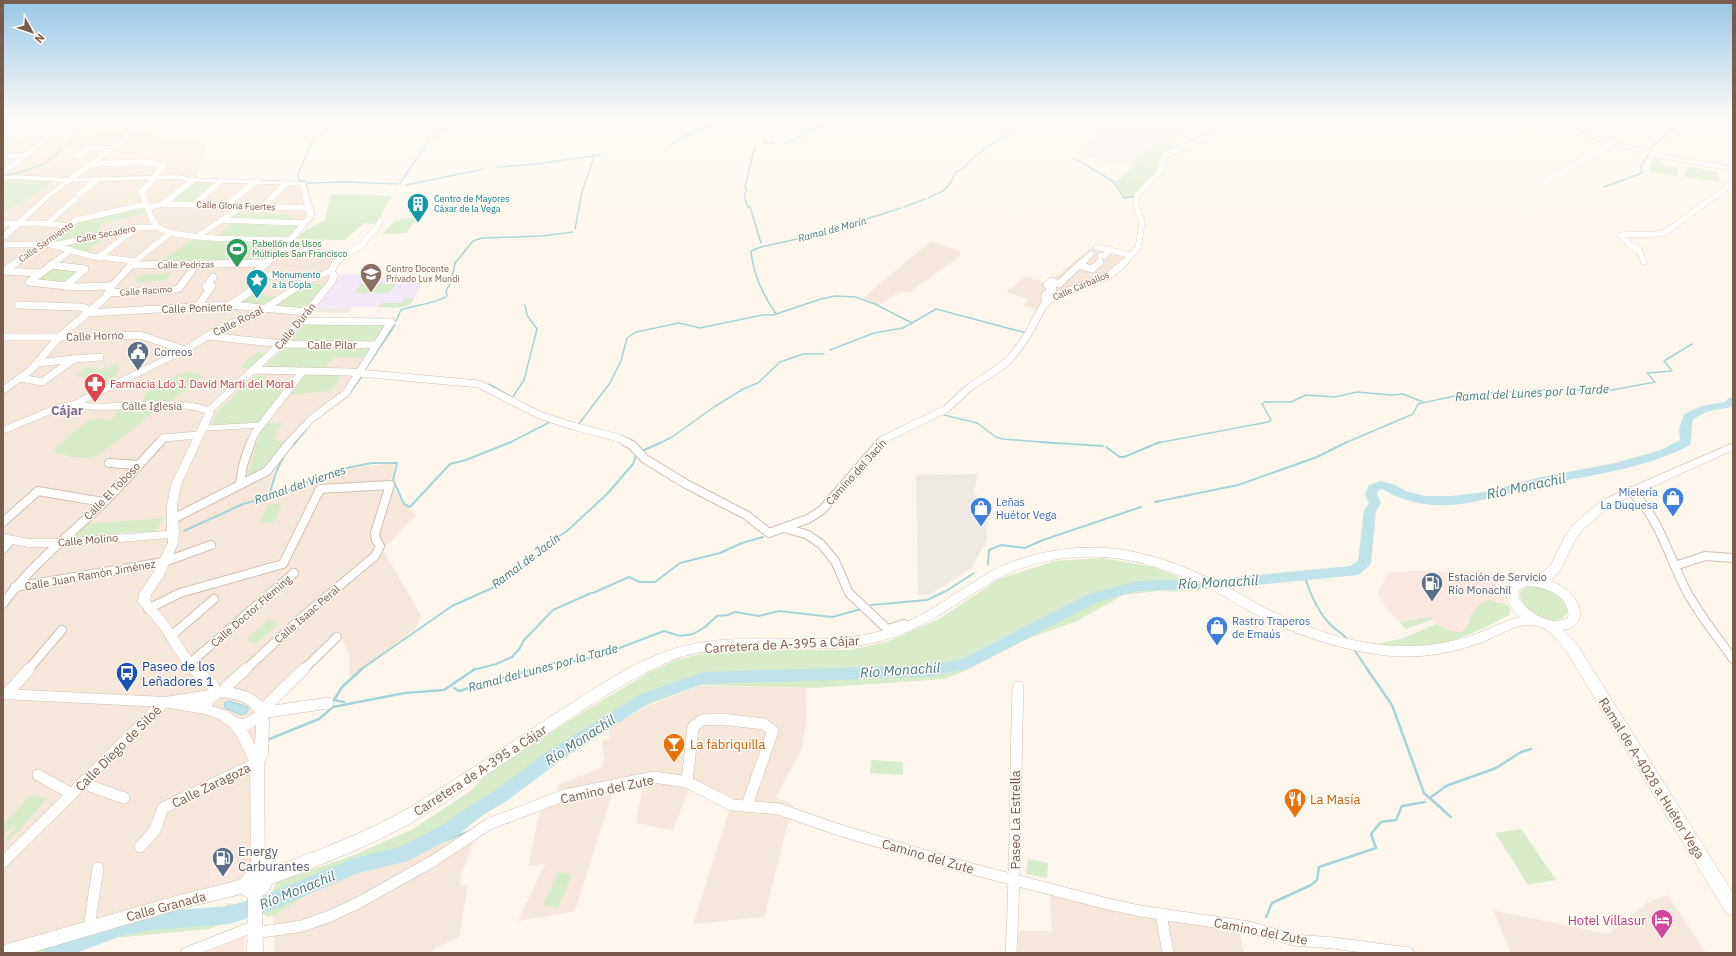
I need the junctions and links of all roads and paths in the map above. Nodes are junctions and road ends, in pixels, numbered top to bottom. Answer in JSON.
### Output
{"nodes":[{"id":1,"x":13,"y":165,"type":"edge"},
{"id":2,"x":91,"y":165,"type":"edge"},
{"id":3,"x":161,"y":165,"type":"edge"},
{"id":4,"x":1161,"y":165,"type":"edge"},
{"id":5,"x":1575,"y":165,"type":"edge"},
{"id":6,"x":1713,"y":165,"type":"edge"},
{"id":7,"x":1716,"y":165,"type":"edge"},
{"id":8,"x":1733,"y":168,"type":"edge"},
{"id":9,"x":3,"y":172,"type":"edge"},
{"id":10,"x":3,"y":178,"type":"edge"},
{"id":11,"x":152,"y":178,"type":"junction"},
{"id":12,"x":69,"y":180,"type":"junction"},
{"id":13,"x":97,"y":180,"type":"junction"},
{"id":14,"x":194,"y":180,"type":"junction"},
{"id":15,"x":221,"y":180,"type":"junction"},
{"id":16,"x":257,"y":182,"type":"junction"},
{"id":17,"x":288,"y":182,"type":"junction"},
{"id":18,"x":1546,"y":182,"type":"dead end"},
{"id":19,"x":1733,"y":183,"type":"edge"},
{"id":20,"x":80,"y":194,"type":"dead end"},
{"id":21,"x":75,"y":199,"type":"dead end"},
{"id":22,"x":163,"y":204,"type":"junction"},
{"id":23,"x":148,"y":205,"type":"junction"},
{"id":24,"x":192,"y":205,"type":"junction"},
{"id":25,"x":225,"y":206,"type":"junction"},
{"id":26,"x":243,"y":206,"type":"junction"},
{"id":27,"x":262,"y":207,"type":"junction"},
{"id":28,"x":309,"y":208,"type":"junction"},
{"id":29,"x":221,"y":220,"type":"junction"},
{"id":30,"x":380,"y":221,"type":"dead end"},
{"id":31,"x":305,"y":223,"type":"junction"},
{"id":32,"x":3,"y":224,"type":"edge"},
{"id":33,"x":17,"y":224,"type":"junction"},
{"id":34,"x":47,"y":224,"type":"junction"},
{"id":35,"x":68,"y":226,"type":"junction"},
{"id":36,"x":137,"y":227,"type":"junction"},
{"id":37,"x":158,"y":227,"type":"junction"},
{"id":38,"x":170,"y":233,"type":"junction"},
{"id":39,"x":198,"y":236,"type":"junction"},
{"id":40,"x":3,"y":237,"type":"edge"},
{"id":41,"x":290,"y":240,"type":"junction"},
{"id":42,"x":42,"y":244,"type":"junction"},
{"id":43,"x":3,"y":245,"type":"edge"},
{"id":44,"x":54,"y":245,"type":"junction"},
{"id":45,"x":1097,"y":247,"type":"dead end"},
{"id":46,"x":283,"y":248,"type":"junction"},
{"id":47,"x":71,"y":250,"type":"junction"},
{"id":48,"x":1110,"y":250,"type":"junction"},
{"id":49,"x":1091,"y":254,"type":"dead end"},
{"id":50,"x":345,"y":255,"type":"junction"},
{"id":51,"x":1130,"y":255,"type":"junction"},
{"id":52,"x":99,"y":257,"type":"junction"},
{"id":53,"x":1644,"y":262,"type":"dead end"},
{"id":54,"x":132,"y":263,"type":"junction"},
{"id":55,"x":266,"y":263,"type":"junction"},
{"id":56,"x":50,"y":265,"type":"junction"},
{"id":57,"x":196,"y":265,"type":"junction"},
{"id":58,"x":1079,"y":265,"type":"junction"},
{"id":59,"x":1094,"y":267,"type":"junction"},
{"id":60,"x":331,"y":271,"type":"junction"},
{"id":61,"x":40,"y":273,"type":"junction"},
{"id":62,"x":254,"y":274,"type":"junction"},
{"id":63,"x":1110,"y":275,"type":"junction"},
{"id":64,"x":213,"y":277,"type":"dead end"},
{"id":65,"x":315,"y":278,"type":"junction"},
{"id":66,"x":65,"y":286,"type":"junction"},
{"id":67,"x":112,"y":286,"type":"junction"},
{"id":68,"x":108,"y":294,"type":"junction"},
{"id":69,"x":1049,"y":300,"type":"junction"},
{"id":70,"x":18,"y":305,"type":"dead end"},
{"id":71,"x":230,"y":305,"type":"junction"},
{"id":72,"x":198,"y":306,"type":"junction"},
{"id":73,"x":265,"y":308,"type":"junction"},
{"id":74,"x":307,"y":312,"type":"junction"},
{"id":75,"x":87,"y":313,"type":"junction"},
{"id":76,"x":300,"y":321,"type":"junction"},
{"id":77,"x":1030,"y":330,"type":"joint"},
{"id":78,"x":3,"y":336,"type":"edge"},
{"id":79,"x":208,"y":336,"type":"junction"},
{"id":80,"x":58,"y":338,"type":"junction"},
{"id":81,"x":281,"y":344,"type":"junction"},
{"id":82,"x":376,"y":345,"type":"junction"},
{"id":83,"x":185,"y":350,"type":"junction"},
{"id":84,"x":100,"y":358,"type":"dead end"},
{"id":85,"x":74,"y":359,"type":"junction"},
{"id":86,"x":37,"y":363,"type":"junction"},
{"id":87,"x":253,"y":370,"type":"junction"},
{"id":88,"x":303,"y":371,"type":"junction"},
{"id":89,"x":358,"y":372,"type":"junction"},
{"id":90,"x":21,"y":378,"type":"junction"},
{"id":91,"x":3,"y":390,"type":"edge"},
{"id":92,"x":71,"y":405,"type":"junction"},
{"id":93,"x":209,"y":411,"type":"junction"},
{"id":94,"x":260,"y":425,"type":"junction"},
{"id":95,"x":208,"y":428,"type":"dead end"},
{"id":96,"x":3,"y":431,"type":"edge"},
{"id":97,"x":198,"y":435,"type":"junction"},
{"id":98,"x":1733,"y":446,"type":"edge"},
{"id":99,"x":109,"y":463,"type":"dead end"},
{"id":100,"x":138,"y":465,"type":"junction"},
{"id":101,"x":240,"y":485,"type":"junction"},
{"id":102,"x":1631,"y":491,"type":"junction"},
{"id":103,"x":103,"y":502,"type":"junction"},
{"id":104,"x":173,"y":519,"type":"junction"},
{"id":105,"x":3,"y":522,"type":"edge"},
{"id":106,"x":786,"y":528,"type":"junction"},
{"id":107,"x":174,"y":534,"type":"junction"},
{"id":108,"x":7,"y":539,"type":"edge"},
{"id":109,"x":58,"y":543,"type":"junction"},
{"id":110,"x":211,"y":545,"type":"dead end"},
{"id":111,"x":3,"y":549,"type":"edge"},
{"id":112,"x":1733,"y":558,"type":"edge"},
{"id":113,"x":164,"y":562,"type":"junction"},
{"id":114,"x":1674,"y":566,"type":"junction"},
{"id":115,"x":1556,"y":568,"type":"junction"},
{"id":116,"x":294,"y":573,"type":"dead end"},
{"id":117,"x":1540,"y":582,"type":"junction"},
{"id":118,"x":15,"y":587,"type":"junction"},
{"id":119,"x":1562,"y":592,"type":"junction"},
{"id":120,"x":214,"y":599,"type":"dead end"},
{"id":121,"x":3,"y":604,"type":"edge"},
{"id":122,"x":148,"y":608,"type":"junction"},
{"id":123,"x":1518,"y":608,"type":"junction"},
{"id":124,"x":932,"y":616,"type":"junction"},
{"id":125,"x":1535,"y":620,"type":"junction"},
{"id":126,"x":1505,"y":625,"type":"junction"},
{"id":127,"x":1558,"y":625,"type":"junction"},
{"id":128,"x":62,"y":630,"type":"dead end"},
{"id":129,"x":337,"y":636,"type":"dead end"},
{"id":130,"x":170,"y":637,"type":"junction"},
{"id":131,"x":1733,"y":659,"type":"edge"},
{"id":132,"x":189,"y":664,"type":"junction"},
{"id":133,"x":1018,"y":687,"type":"dead end"},
{"id":134,"x":217,"y":693,"type":"junction"},
{"id":135,"x":5,"y":694,"type":"edge"},
{"id":136,"x":164,"y":702,"type":"junction"},
{"id":137,"x":328,"y":703,"type":"dead end"},
{"id":138,"x":205,"y":709,"type":"junction"},
{"id":139,"x":261,"y":713,"type":"junction"},
{"id":140,"x":234,"y":723,"type":"junction"},
{"id":141,"x":257,"y":763,"type":"junction"},
{"id":142,"x":38,"y":775,"type":"dead end"},
{"id":143,"x":687,"y":782,"type":"junction"},
{"id":144,"x":82,"y":783,"type":"junction"},
{"id":145,"x":72,"y":794,"type":"junction"},
{"id":146,"x":124,"y":798,"type":"dead end"},
{"id":147,"x":747,"y":805,"type":"junction"},
{"id":148,"x":140,"y":847,"type":"dead end"},
{"id":149,"x":3,"y":862,"type":"edge"},
{"id":150,"x":98,"y":868,"type":"dead end"},
{"id":151,"x":262,"y":875,"type":"junction"},
{"id":152,"x":1015,"y":880,"type":"junction"},
{"id":153,"x":252,"y":893,"type":"junction"},
{"id":154,"x":1733,"y":908,"type":"edge"},
{"id":155,"x":1161,"y":914,"type":"junction"},
{"id":156,"x":255,"y":926,"type":"junction"},
{"id":157,"x":88,"y":928,"type":"junction"},
{"id":158,"x":4,"y":953,"type":"edge"},
{"id":159,"x":186,"y":953,"type":"edge"},
{"id":160,"x":255,"y":953,"type":"edge"},
{"id":161,"x":1012,"y":953,"type":"edge"},
{"id":162,"x":1168,"y":953,"type":"edge"},
{"id":163,"x":1408,"y":953,"type":"edge"}],
"edges":[{"from":1,"to":9,"type":"street"},
{"from":2,"to":12,"type":"street"},
{"from":3,"to":11,"type":"street"},
{"from":4,"to":51,"type":"street","name":"Calle Carballos"},
{"from":5,"to":18,"type":"street"},
{"from":6,"to":8,"type":"street"},
{"from":7,"to":8,"type":"street"},
{"from":10,"to":12,"type":"street"},
{"from":11,"to":13,"type":"street"},
{"from":11,"to":14,"type":"street"},
{"from":11,"to":23,"type":"street"},
{"from":12,"to":13,"type":"street"},
{"from":12,"to":33,"type":"street"},
{"from":13,"to":20,"type":"street"},
{"from":14,"to":15,"type":"street"},
{"from":14,"to":22,"type":"street"},
{"from":15,"to":16,"type":"street"},
{"from":15,"to":24,"type":"street"},
{"from":16,"to":17,"type":"street"},
{"from":16,"to":25,"type":"street"},
{"from":17,"to":27,"type":"street"},
{"from":17,"to":28,"type":"street"},
{"from":19,"to":53,"type":"street"},
{"from":21,"to":34,"type":"street"},
{"from":22,"to":23,"type":"street","name":"Calle Sarmiento"},
{"from":22,"to":24,"type":"street","name":"Calle Gloria Fuertes"},
{"from":23,"to":35,"type":"street","name":"Calle Sarmiento"},
{"from":23,"to":37,"type":"street"},
{"from":24,"to":25,"type":"street","name":"Calle Gloria Fuertes"},
{"from":25,"to":26,"type":"street","name":"Calle Gloria Fuertes"},
{"from":26,"to":27,"type":"street","name":"Calle Gloria Fuertes"},
{"from":26,"to":29,"type":"street"},
{"from":27,"to":28,"type":"street","name":"Calle Gloria Fuertes"},
{"from":28,"to":31,"type":"street"},
{"from":29,"to":31,"type":"street"},
{"from":29,"to":39,"type":"street"},
{"from":30,"to":50,"type":"street"},
{"from":31,"to":41,"type":"street"},
{"from":32,"to":33,"type":"street"},
{"from":33,"to":34,"type":"street"},
{"from":33,"to":40,"type":"street"},
{"from":34,"to":35,"type":"street"},
{"from":35,"to":42,"type":"street","name":"Calle Sarmiento"},
{"from":36,"to":37,"type":"street","name":"Calle Secadero"},
{"from":36,"to":44,"type":"street","name":"Calle Secadero"},
{"from":36,"to":52,"type":"street"},
{"from":37,"to":38,"type":"street"},
{"from":38,"to":39,"type":"street"},
{"from":38,"to":54,"type":"street"},
{"from":39,"to":41,"type":"street"},
{"from":41,"to":46,"type":"street"},
{"from":42,"to":43,"type":"street","name":"Calle Pedrizas"},
{"from":42,"to":44,"type":"street","name":"Calle Pedrizas"},
{"from":42,"to":61,"type":"street","name":"Calle Sarmiento"},
{"from":44,"to":47,"type":"street","name":"Calle Pedrizas"},
{"from":45,"to":48,"type":"street"},
{"from":46,"to":50,"type":"street"},
{"from":46,"to":55,"type":"street"},
{"from":47,"to":52,"type":"street","name":"Calle Pedrizas"},
{"from":47,"to":56,"type":"street"},
{"from":48,"to":51,"type":"street"},
{"from":48,"to":59,"type":"street"},
{"from":49,"to":58,"type":"street"},
{"from":50,"to":60,"type":"street"},
{"from":51,"to":63,"type":"street","name":"Calle Carballos"},
{"from":52,"to":54,"type":"street","name":"Calle Pedrizas"},
{"from":54,"to":57,"type":"street","name":"Calle Pedrizas"},
{"from":54,"to":67,"type":"street"},
{"from":55,"to":57,"type":"street","name":"Calle Pedrizas"},
{"from":55,"to":62,"type":"street"},
{"from":56,"to":61,"type":"street"},
{"from":56,"to":66,"type":"street"},
{"from":57,"to":68,"type":"street","name":"Calle Racimo"},
{"from":58,"to":59,"type":"street"},
{"from":58,"to":69,"type":"street"},
{"from":59,"to":63,"type":"street"},
{"from":60,"to":65,"type":"street","name":"Calle Rosal"},
{"from":60,"to":74,"type":"street","name":"Calle Durán"},
{"from":61,"to":66,"type":"street"},
{"from":62,"to":65,"type":"street"},
{"from":62,"to":71,"type":"street"},
{"from":63,"to":69,"type":"street","name":"Calle Carballos"},
{"from":64,"to":72,"type":"street"},
{"from":65,"to":73,"type":"street","name":"Calle Rosal"},
{"from":66,"to":67,"type":"street"},
{"from":67,"to":68,"type":"street"},
{"from":68,"to":75,"type":"street"},
{"from":69,"to":77,"type":"street","name":"Calle Carballos"},
{"from":70,"to":75,"type":"street"},
{"from":71,"to":72,"type":"street","name":"Calle Poniente"},
{"from":71,"to":73,"type":"street","name":"Calle Poniente"},
{"from":72,"to":75,"type":"street","name":"Calle Poniente"},
{"from":73,"to":74,"type":"street","name":"Calle Poniente"},
{"from":73,"to":79,"type":"street","name":"Calle Rosal"},
{"from":74,"to":76,"type":"street","name":"Calle Durán"},
{"from":75,"to":80,"type":"street"},
{"from":76,"to":81,"type":"street","name":"Calle Durán"},
{"from":76,"to":82,"type":"street"},
{"from":77,"to":106,"type":"street","name":"Camino del Jacín"},
{"from":78,"to":80,"type":"street","name":"Calle Horno"},
{"from":79,"to":81,"type":"street","name":"Calle Pilar"},
{"from":79,"to":83,"type":"street","name":"Calle Rosal"},
{"from":80,"to":83,"type":"street","name":"Calle Horno"},
{"from":80,"to":86,"type":"street"},
{"from":81,"to":82,"type":"street","name":"Calle Pilar"},
{"from":81,"to":87,"type":"street","name":"Calle Durán"},
{"from":82,"to":89,"type":"street"},
{"from":83,"to":92,"type":"street","name":"Calle Rosal"},
{"from":84,"to":85,"type":"street"},
{"from":85,"to":86,"type":"street"},
{"from":85,"to":90,"type":"street"},
{"from":86,"to":90,"type":"street"},
{"from":87,"to":88,"type":"street"},
{"from":87,"to":93,"type":"street","name":"Calle Durán"},
{"from":88,"to":89,"type":"street"},
{"from":88,"to":94,"type":"street"},
{"from":89,"to":101,"type":"street"},
{"from":89,"to":106,"type":"street","name":"Camino del Jacín"},
{"from":90,"to":91,"type":"street"},
{"from":92,"to":93,"type":"street","name":"Calle Iglesia"},
{"from":92,"to":96,"type":"street"},
{"from":93,"to":97,"type":"street"},
{"from":94,"to":95,"type":"street"},
{"from":94,"to":101,"type":"street"},
{"from":97,"to":100,"type":"street","name":"Calle El Toboso"},
{"from":97,"to":104,"type":"street"},
{"from":98,"to":102,"type":"main road"},
{"from":99,"to":100,"type":"street"},
{"from":100,"to":103,"type":"street","name":"Calle El Toboso"},
{"from":101,"to":104,"type":"street"},
{"from":102,"to":114,"type":"street"},
{"from":102,"to":115,"type":"main road"},
{"from":103,"to":105,"type":"street"},
{"from":103,"to":109,"type":"street","name":"Calle El Toboso"},
{"from":104,"to":107,"type":"street"},
{"from":106,"to":124,"type":"street"},
{"from":107,"to":109,"type":"street","name":"Calle Molino"},
{"from":107,"to":113,"type":"street"},
{"from":108,"to":109,"type":"street","name":"Calle Molino"},
{"from":108,"to":111,"type":"street"},
{"from":109,"to":118,"type":"street","name":"Calle El Toboso"},
{"from":110,"to":113,"type":"street","name":"Calle Juan Ramón Jiménez"},
{"from":112,"to":114,"type":"street"},
{"from":113,"to":118,"type":"street","name":"Calle Juan Ramón Jiménez"},
{"from":113,"to":122,"type":"street"},
{"from":114,"to":131,"type":"street"},
{"from":115,"to":117,"type":"main road"},
{"from":115,"to":119,"type":"main road"},
{"from":116,"to":132,"type":"street","name":"Calle Doctor Fleming"},
{"from":117,"to":119,"type":"main road"},
{"from":117,"to":123,"type":"main road"},
{"from":118,"to":121,"type":"street","name":"Calle El Toboso"},
{"from":119,"to":127,"type":"main road"},
{"from":120,"to":130,"type":"street"},
{"from":122,"to":130,"type":"street"},
{"from":122,"to":134,"type":"street","name":"Calle Isaac Peral"},
{"from":123,"to":125,"type":"main road"},
{"from":123,"to":126,"type":"main road","name":"Carretera de A-395 a Cájar"},
{"from":124,"to":126,"type":"main road","name":"Carretera de A-395 a Cájar"},
{"from":124,"to":151,"type":"main road","name":"Carretera de A-395 a Cájar"},
{"from":125,"to":126,"type":"main road","name":"Carretera de A-395 a Cájar"},
{"from":125,"to":127,"type":"main road"},
{"from":127,"to":154,"type":"main road","name":"Ramal de A-4028 a Huétor Vega"},
{"from":128,"to":135,"type":"street"},
{"from":129,"to":139,"type":"street"},
{"from":130,"to":132,"type":"street"},
{"from":132,"to":134,"type":"street"},
{"from":133,"to":152,"type":"street","name":"Paseo La Estrella"},
{"from":134,"to":136,"type":"street"},
{"from":134,"to":138,"type":"street"},
{"from":134,"to":139,"type":"street"},
{"from":135,"to":136,"type":"street"},
{"from":136,"to":138,"type":"street"},
{"from":136,"to":144,"type":"street","name":"Calle Diego de Siloé"},
{"from":137,"to":139,"type":"street"},
{"from":138,"to":140,"type":"street"},
{"from":139,"to":140,"type":"street"},
{"from":139,"to":141,"type":"street"},
{"from":140,"to":141,"type":"street"},
{"from":141,"to":148,"type":"street","name":"Calle Zaragoza"},
{"from":141,"to":151,"type":"street"},
{"from":142,"to":145,"type":"street","name":"Calle Diego de Siloé"},
{"from":143,"to":147,"type":"street","name":"Camino del Zute"},
{"from":143,"to":147,"type":"street"},
{"from":143,"to":156,"type":"street","name":"Camino del Zute"},
{"from":144,"to":145,"type":"street","name":"Calle Diego de Siloé"},
{"from":144,"to":146,"type":"street"},
{"from":145,"to":149,"type":"street","name":"Calle Diego de Siloé"},
{"from":147,"to":152,"type":"street","name":"Camino del Zute"},
{"from":150,"to":157,"type":"street"},
{"from":151,"to":153,"type":"street"},
{"from":152,"to":155,"type":"street","name":"Camino del Zute"},
{"from":152,"to":161,"type":"street","name":"Paseo La Estrella"},
{"from":153,"to":156,"type":"street"},
{"from":153,"to":157,"type":"street","name":"Calle Granada"},
{"from":155,"to":162,"type":"street"},
{"from":155,"to":163,"type":"street","name":"Camino del Zute"},
{"from":156,"to":159,"type":"street","name":"Camino del Zute"},
{"from":156,"to":160,"type":"street"},
{"from":157,"to":158,"type":"street","name":"Calle Granada"}]}
